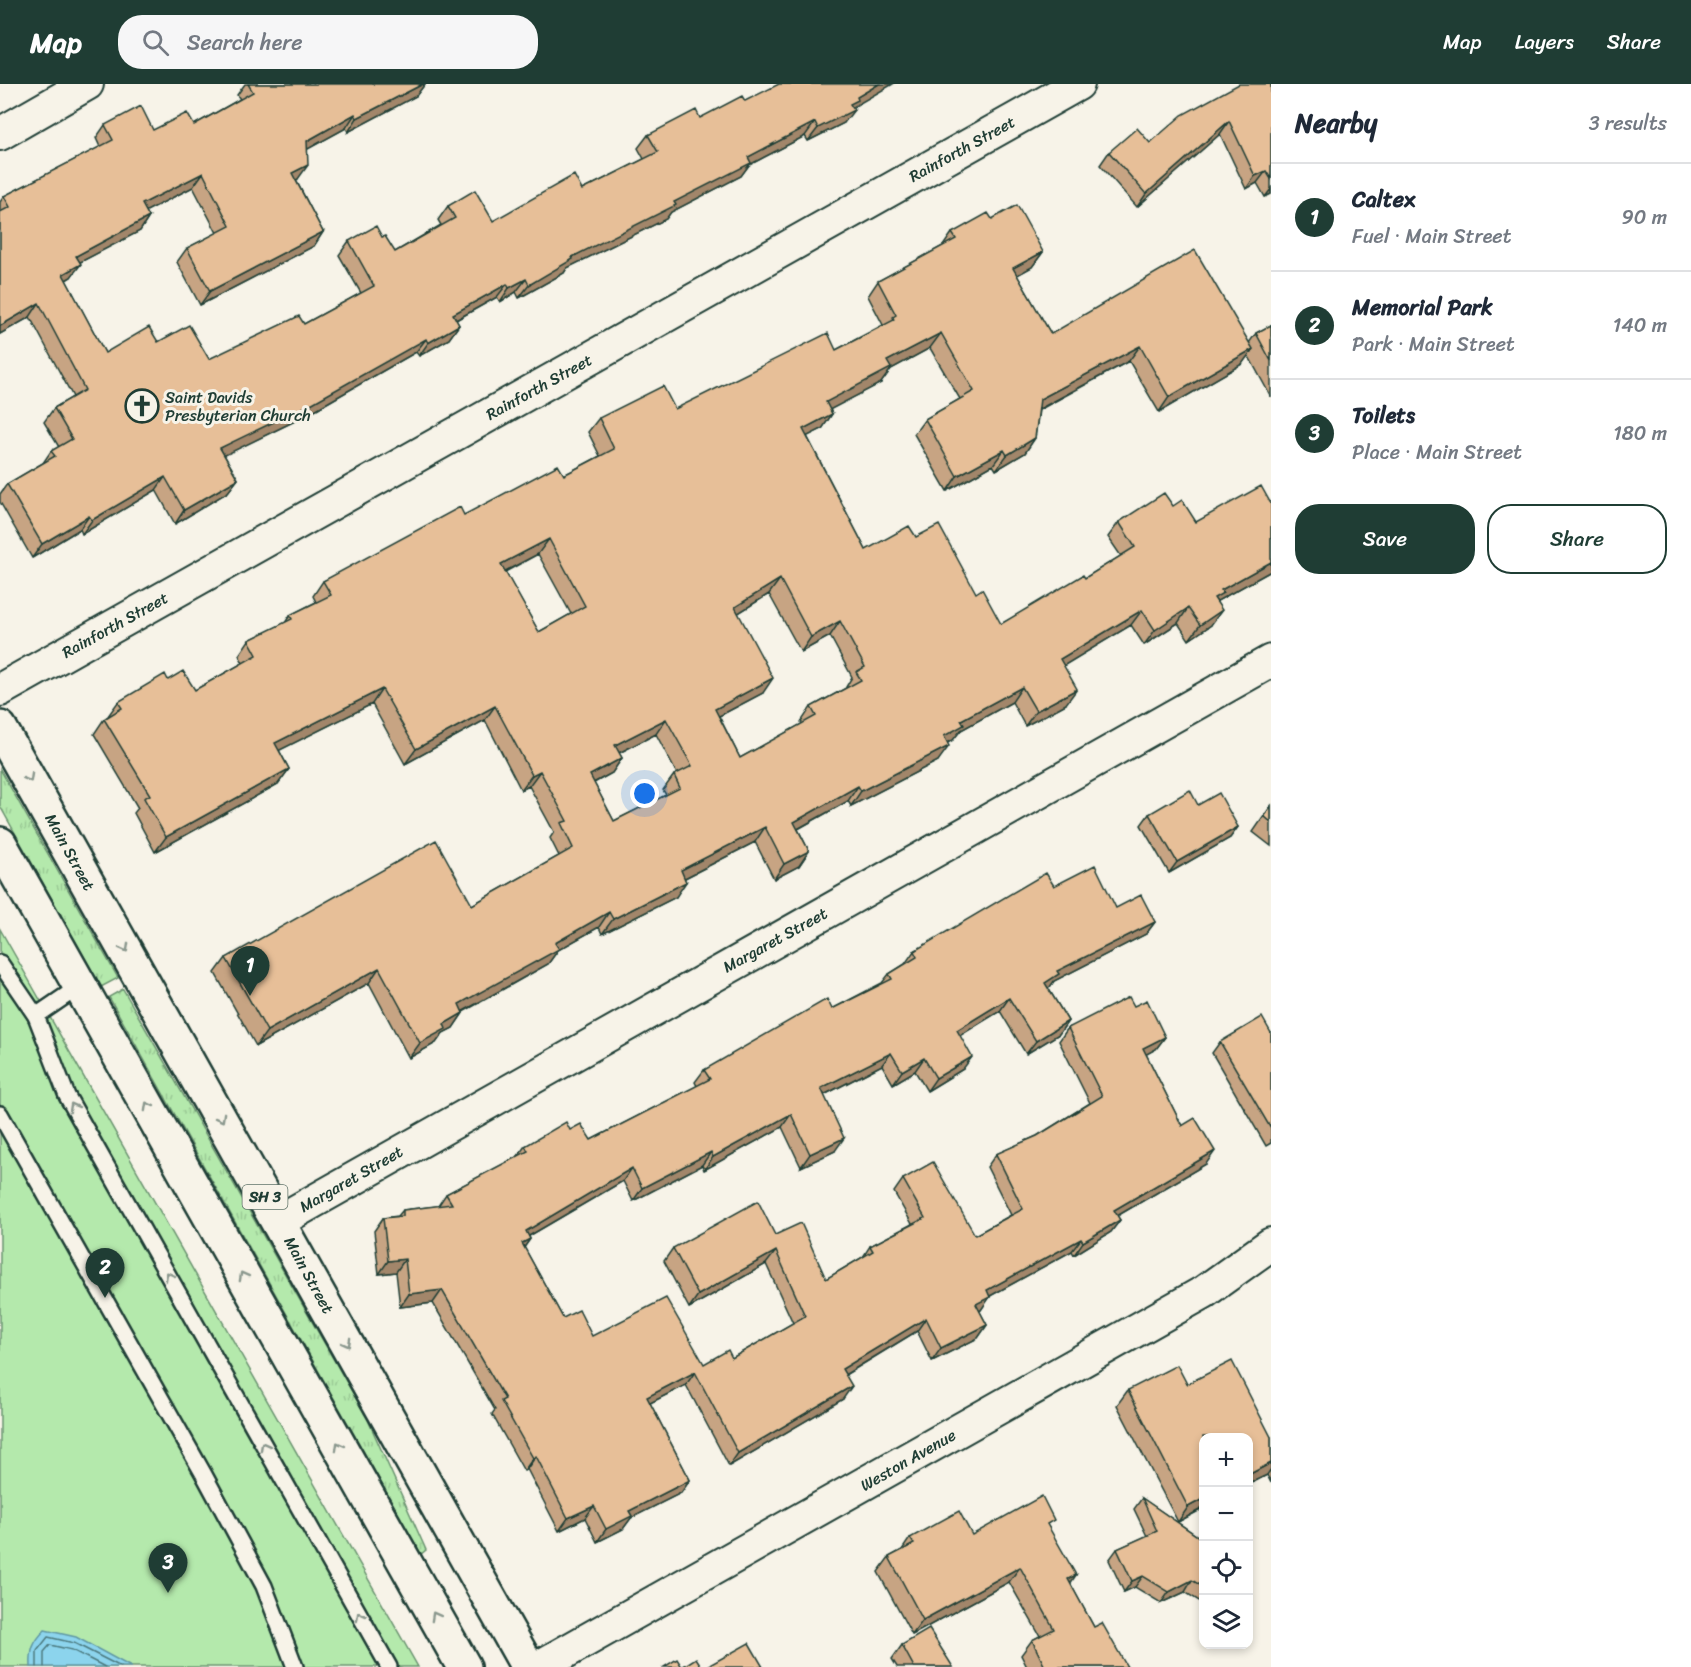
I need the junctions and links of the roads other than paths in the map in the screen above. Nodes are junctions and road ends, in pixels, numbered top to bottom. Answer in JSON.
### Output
{"nodes":[{"id":1,"x":87,"y":84,"type":"edge"},
{"id":2,"x":1078,"y":84,"type":"edge"},
{"id":3,"x":0,"y":134,"type":"edge"},
{"id":4,"x":1271,"y":661,"type":"edge"},
{"id":5,"x":0,"y":690,"type":"edge"},
{"id":6,"x":0,"y":728,"type":"edge"},
{"id":7,"x":0,"y":844,"type":"edge"},
{"id":8,"x":0,"y":963,"type":"edge"},
{"id":9,"x":80,"y":986,"type":"junction"},
{"id":10,"x":36,"y":1016,"type":"junction"},
{"id":11,"x":0,"y":1114,"type":"edge"},
{"id":12,"x":279,"y":1221,"type":"junction"},
{"id":13,"x":1271,"y":1244,"type":"edge"},
{"id":14,"x":295,"y":1667,"type":"edge"},
{"id":15,"x":389,"y":1667,"type":"edge"},
{"id":16,"x":464,"y":1667,"type":"edge"},
{"id":17,"x":528,"y":1667,"type":"edge"},
{"id":18,"x":539,"y":1667,"type":"edge"}],
"edges":[{"from":1,"to":3,"type":"street"},
{"from":2,"to":5,"type":"street","name":"Rainforth Street"},
{"from":4,"to":12,"type":"street","name":"Margaret Street"},
{"from":6,"to":12,"type":"highway","name":"Main Street","number":"SH 3","one_way":true},
{"from":7,"to":9,"type":"highway"},
{"from":8,"to":10,"type":"lane"},
{"from":9,"to":10,"type":"lane"},
{"from":16,"to":9,"type":"highway","one_way":true},
{"from":15,"to":10,"type":"lane","one_way":true},
{"from":11,"to":14,"type":"lane"},
{"from":12,"to":17,"type":"highway","name":"Main Street","number":"SH 3","one_way":true},
{"from":13,"to":18,"type":"street","name":"Weston Avenue"}]}
